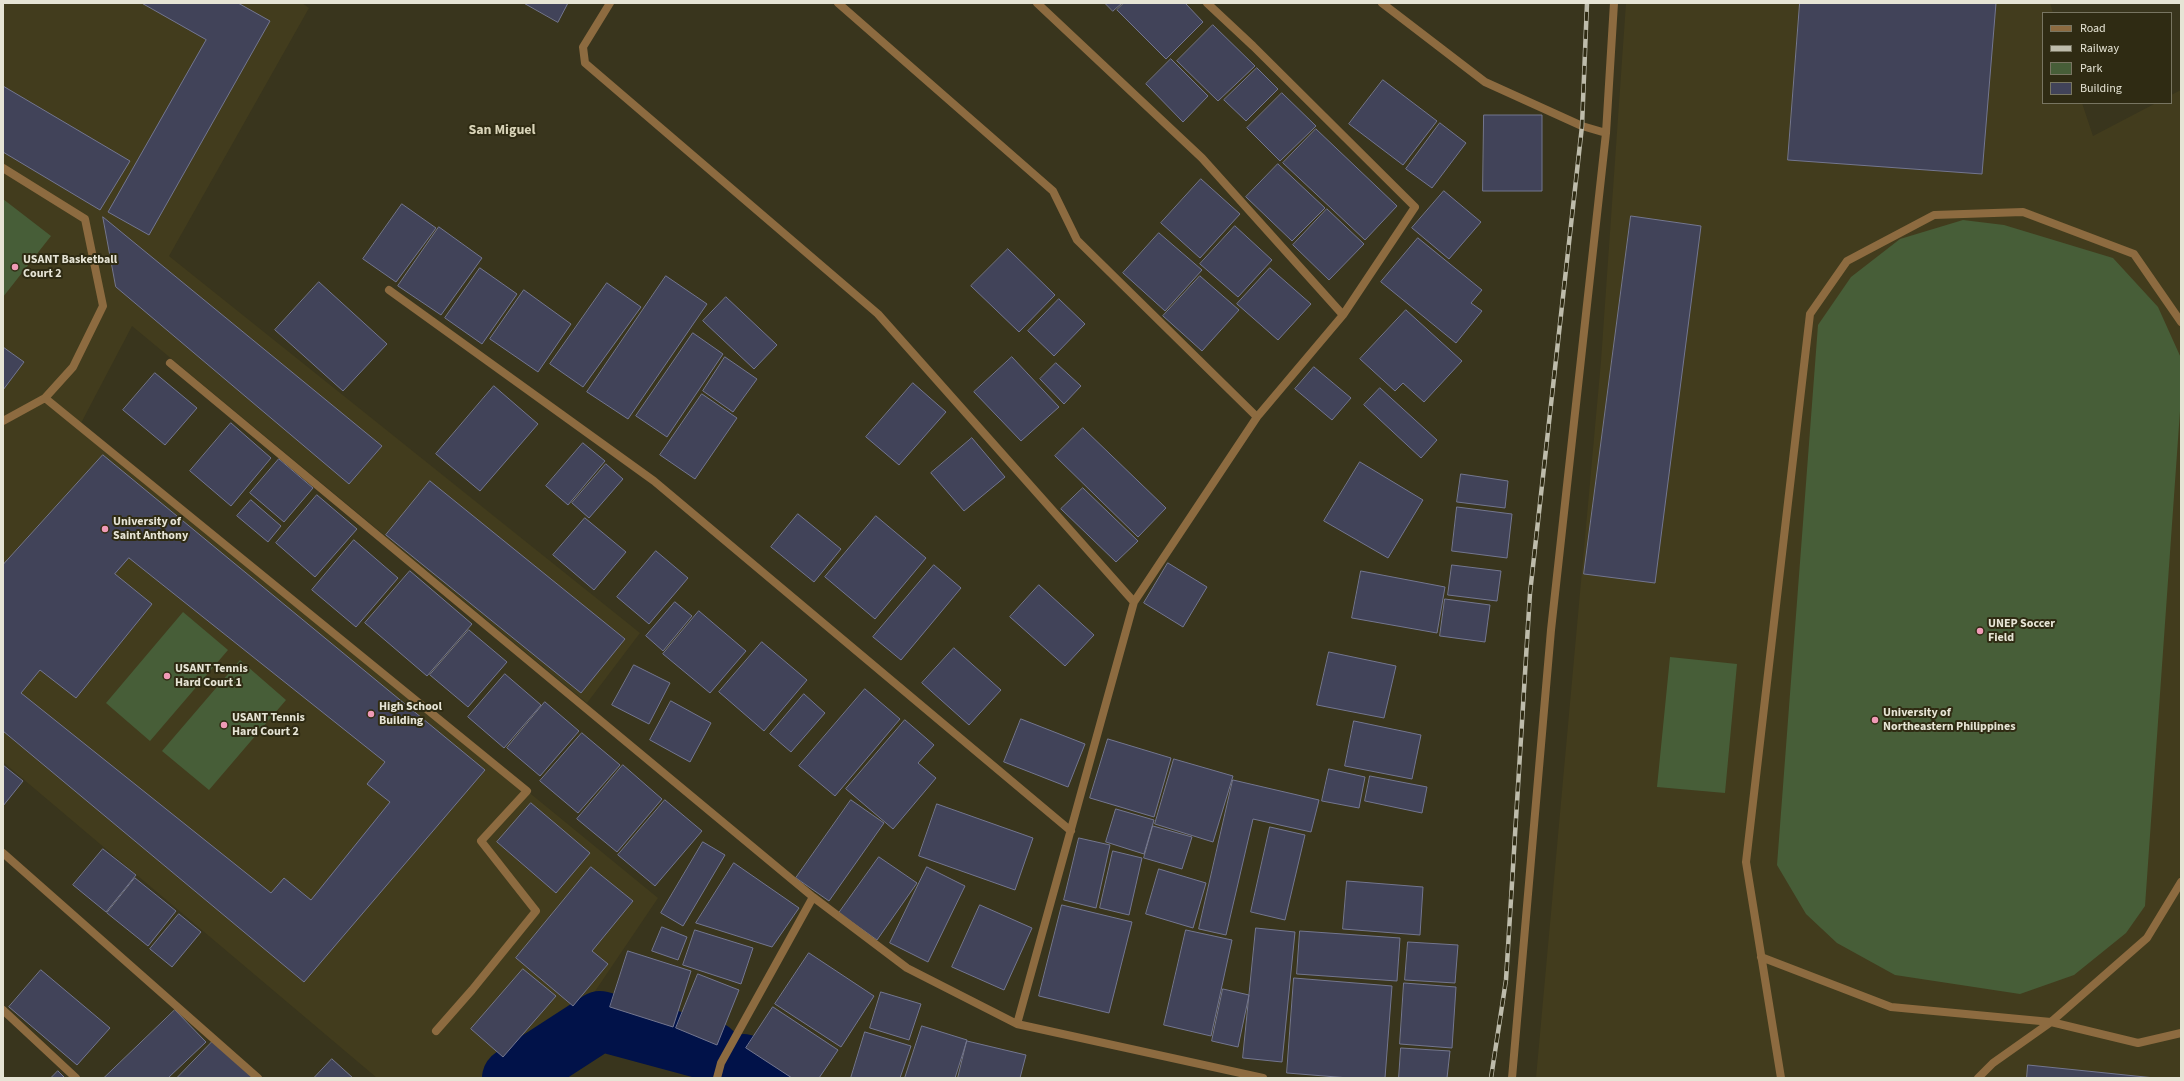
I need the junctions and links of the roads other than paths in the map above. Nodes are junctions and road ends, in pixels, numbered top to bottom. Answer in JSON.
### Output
{"nodes":[{"id":1,"x":610,"y":3,"type":"edge"},
{"id":2,"x":838,"y":3,"type":"edge"},
{"id":3,"x":1037,"y":3,"type":"edge"},
{"id":4,"x":1207,"y":3,"type":"edge"},
{"id":5,"x":1382,"y":3,"type":"edge"},
{"id":6,"x":1614,"y":3,"type":"edge"},
{"id":7,"x":1606,"y":132,"type":"junction"},
{"id":8,"x":3,"y":168,"type":"edge"},
{"id":9,"x":389,"y":290,"type":"dead end"},
{"id":10,"x":1343,"y":315,"type":"junction"},
{"id":11,"x":2181,"y":322,"type":"edge"},
{"id":12,"x":170,"y":363,"type":"dead end"},
{"id":13,"x":45,"y":398,"type":"junction"},
{"id":14,"x":1257,"y":418,"type":"junction"},
{"id":15,"x":3,"y":421,"type":"edge"},
{"id":16,"x":1134,"y":602,"type":"junction"},
{"id":17,"x":1071,"y":830,"type":"junction"},
{"id":18,"x":3,"y":853,"type":"edge"},
{"id":19,"x":2181,"y":882,"type":"edge"},
{"id":20,"x":813,"y":897,"type":"junction"},
{"id":21,"x":1761,"y":957,"type":"junction"},
{"id":22,"x":3,"y":1010,"type":"edge"},
{"id":23,"x":2051,"y":1022,"type":"junction"},
{"id":24,"x":1017,"y":1024,"type":"junction"},
{"id":25,"x":436,"y":1031,"type":"dead end"},
{"id":26,"x":2181,"y":1033,"type":"edge"},
{"id":27,"x":76,"y":1078,"type":"edge"},
{"id":28,"x":258,"y":1078,"type":"edge"},
{"id":29,"x":717,"y":1078,"type":"edge"},
{"id":30,"x":1263,"y":1078,"type":"edge"},
{"id":31,"x":1512,"y":1078,"type":"edge"},
{"id":32,"x":1781,"y":1078,"type":"edge"},
{"id":33,"x":1978,"y":1078,"type":"edge"}],
"edges":[{"from":1,"to":16,"type":"street"},
{"from":2,"to":14,"type":"street"},
{"from":3,"to":10,"type":"street"},
{"from":4,"to":10,"type":"street"},
{"from":5,"to":7,"type":"street"},
{"from":6,"to":7,"type":"street"},
{"from":7,"to":31,"type":"street"},
{"from":8,"to":13,"type":"street"},
{"from":9,"to":17,"type":"street"},
{"from":10,"to":14,"type":"street"},
{"from":11,"to":21,"type":"street"},
{"from":12,"to":20,"type":"street"},
{"from":13,"to":15,"type":"street"},
{"from":13,"to":25,"type":"street"},
{"from":14,"to":16,"type":"street"},
{"from":16,"to":17,"type":"street"},
{"from":17,"to":24,"type":"street"},
{"from":18,"to":28,"type":"street"},
{"from":19,"to":23,"type":"street"},
{"from":20,"to":24,"type":"street"},
{"from":20,"to":29,"type":"street"},
{"from":21,"to":23,"type":"street"},
{"from":21,"to":32,"type":"street"},
{"from":22,"to":27,"type":"street"},
{"from":23,"to":26,"type":"street"},
{"from":23,"to":33,"type":"street"},
{"from":24,"to":30,"type":"street"}]}
